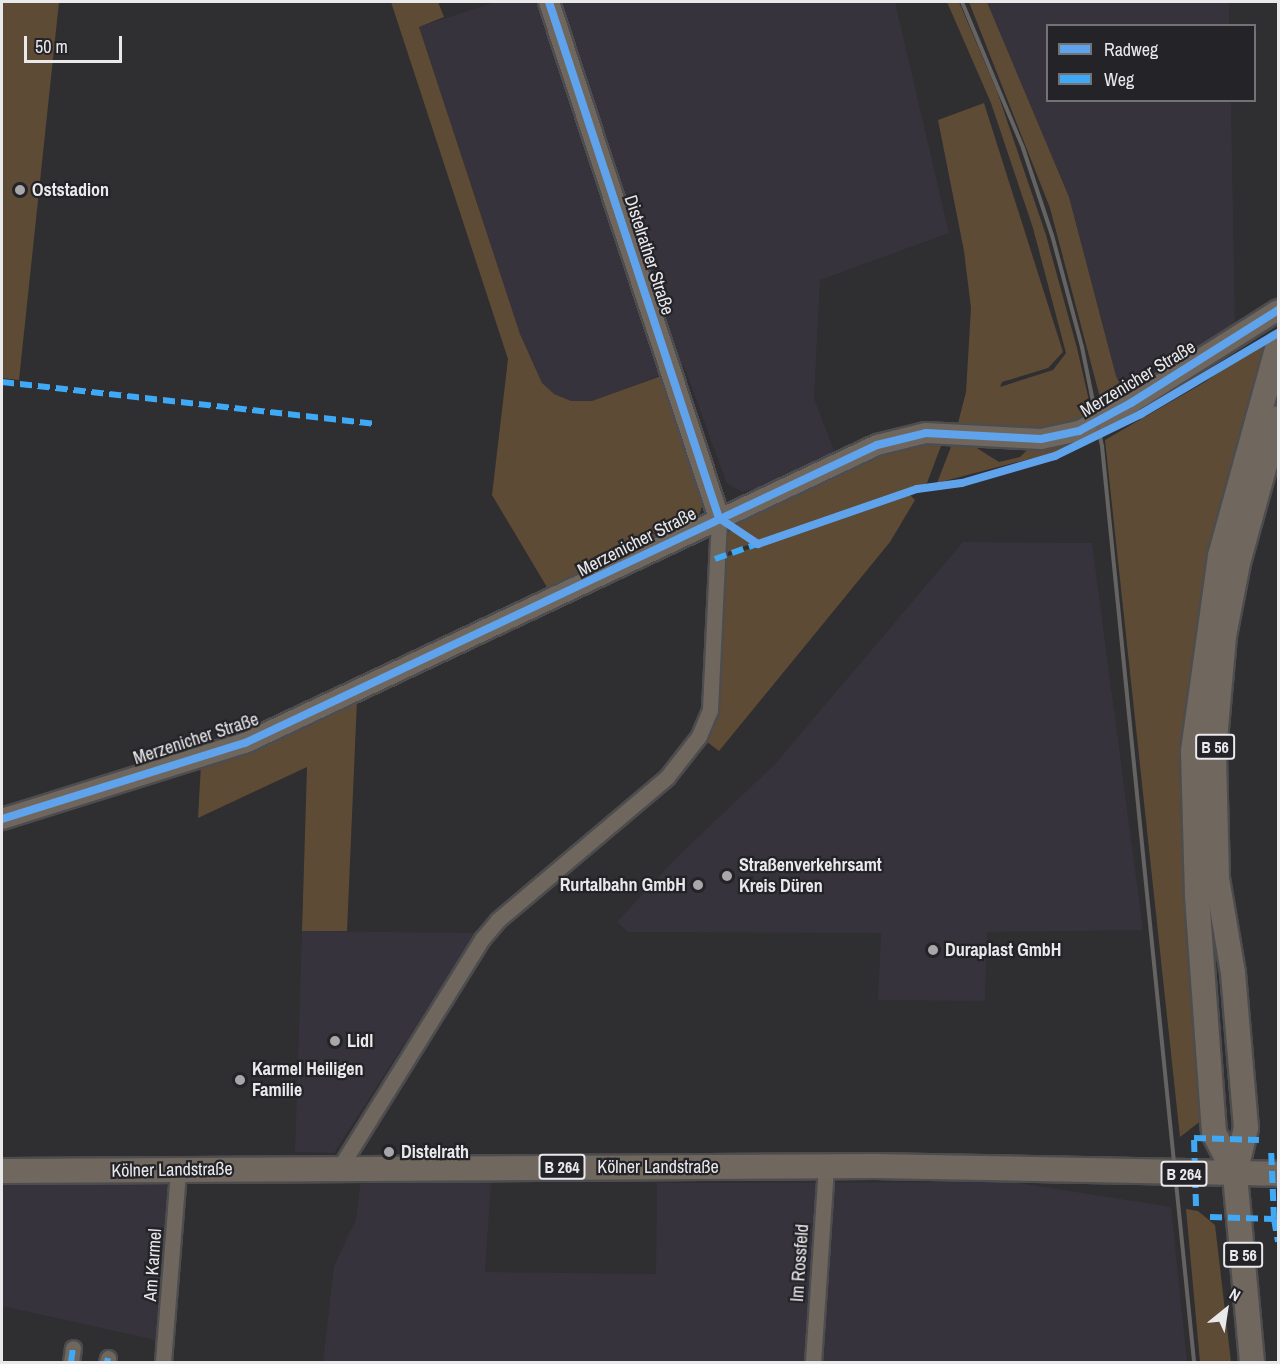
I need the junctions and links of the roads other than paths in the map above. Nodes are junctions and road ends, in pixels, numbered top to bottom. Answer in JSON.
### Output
{"nodes":[{"id":1,"x":549,"y":2,"type":"edge"},
{"id":2,"x":1278,"y":310,"type":"edge"},
{"id":3,"x":1278,"y":345,"type":"edge"},
{"id":4,"x":1278,"y":418,"type":"edge"},
{"id":5,"x":719,"y":518,"type":"junction"},
{"id":6,"x":2,"y":819,"type":"edge"},
{"id":7,"x":826,"y":1166,"type":"junction"},
{"id":8,"x":340,"y":1167,"type":"junction"},
{"id":9,"x":2,"y":1171,"type":"edge"},
{"id":10,"x":178,"y":1171,"type":"junction"},
{"id":11,"x":1235,"y":1174,"type":"junction"},
{"id":12,"x":1278,"y":1174,"type":"edge"},
{"id":13,"x":163,"y":1362,"type":"edge"},
{"id":14,"x":813,"y":1362,"type":"edge"},
{"id":15,"x":1252,"y":1362,"type":"edge"}],
"edges":[{"from":1,"to":5,"type":"street","name":"Distelrather Straße"},
{"from":2,"to":5,"type":"street","name":"Merzenicher Straße"},
{"from":3,"to":11,"type":"main road","number":"B 56"},
{"from":4,"to":11,"type":"main road","number":"B 56"},
{"from":5,"to":6,"type":"street","name":"Merzenicher Straße"},
{"from":5,"to":8,"type":"street"},
{"from":7,"to":8,"type":"main road","name":"Kölner Landstraße","number":"B 264"},
{"from":7,"to":11,"type":"main road","name":"Kölner Landstraße","number":"B 264"},
{"from":7,"to":14,"type":"street","name":"Im Rossfeld"},
{"from":8,"to":10,"type":"main road","name":"Kölner Landstraße","number":"B 264"},
{"from":9,"to":10,"type":"main road","name":"Kölner Landstraße","number":"B 264"},
{"from":10,"to":13,"type":"street","name":"Am Karmel"},
{"from":11,"to":12,"type":"main road","name":"Kölner Landstraße","number":"B 264"},
{"from":11,"to":15,"type":"main road","number":"B 56"}]}
